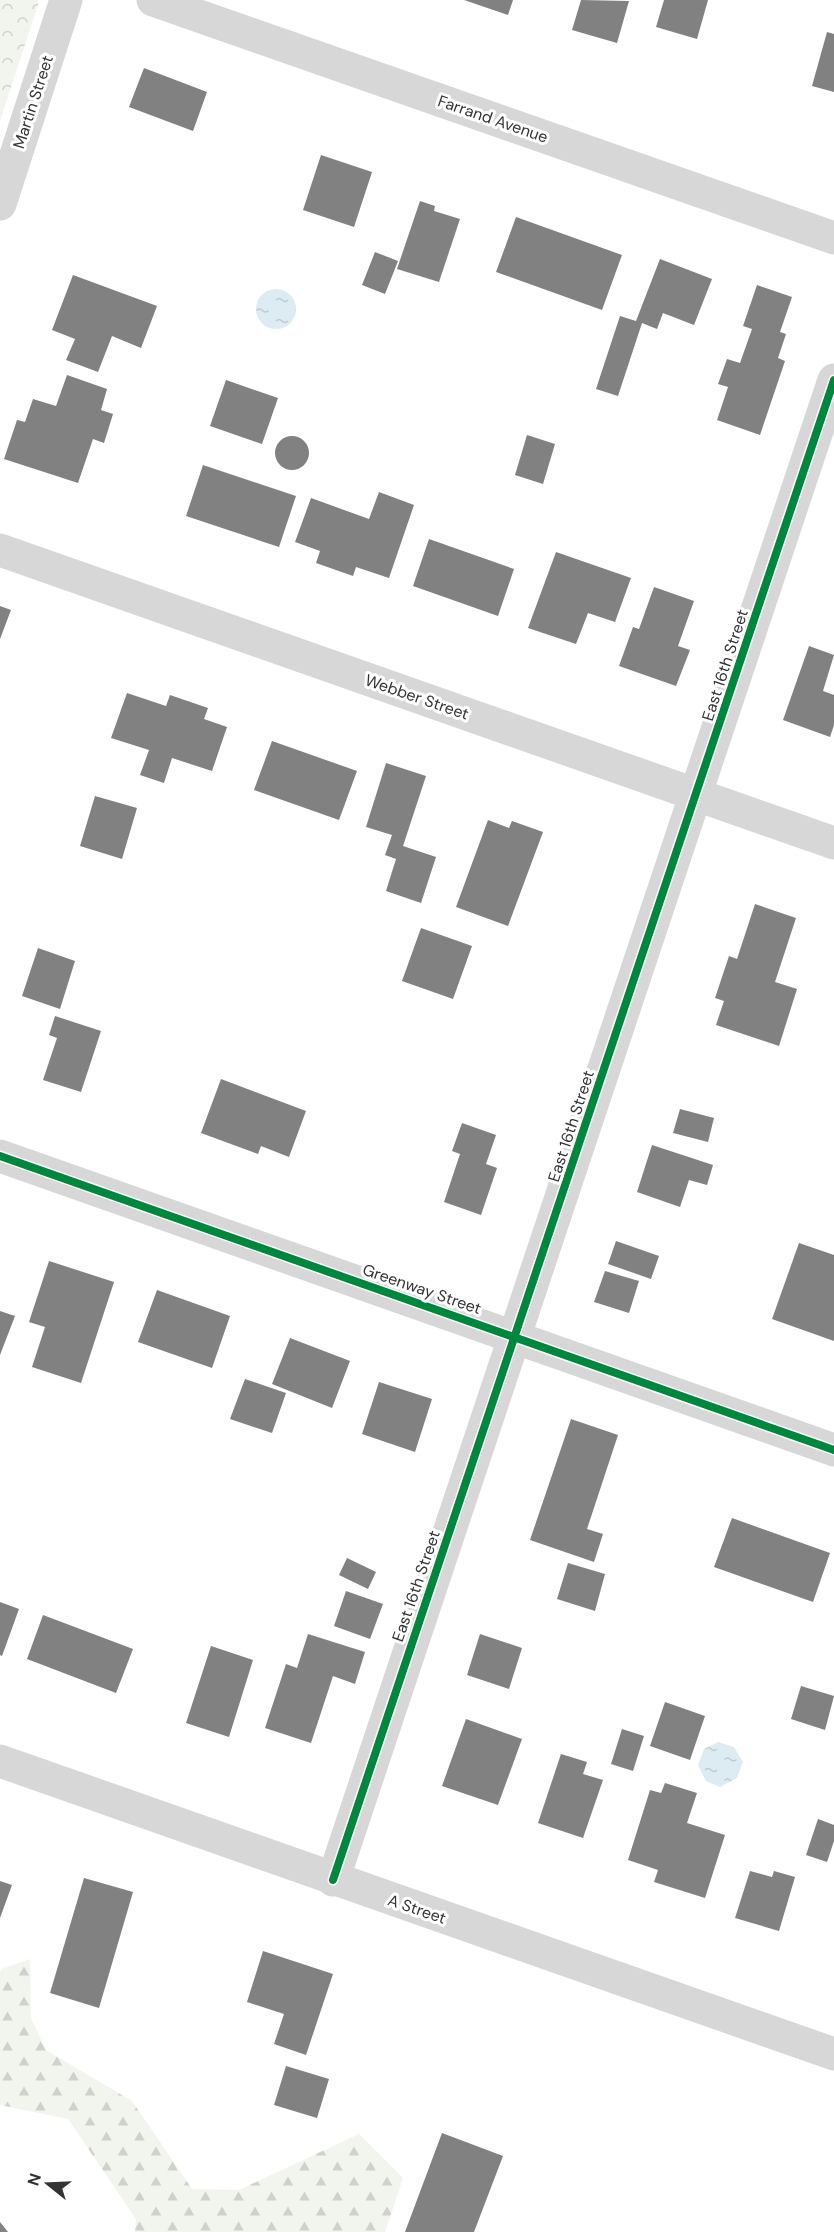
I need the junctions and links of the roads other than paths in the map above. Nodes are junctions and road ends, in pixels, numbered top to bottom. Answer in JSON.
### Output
{"nodes":[{"id":1,"x":66,"y":0,"type":"edge"},
{"id":2,"x":153,"y":0,"type":"edge"},
{"id":3,"x":0,"y":204,"type":"edge"},
{"id":4,"x":834,"y":238,"type":"edge"},
{"id":5,"x":834,"y":380,"type":"edge"},
{"id":6,"x":0,"y":550,"type":"edge"},
{"id":7,"x":696,"y":794,"type":"junction"},
{"id":8,"x":834,"y":843,"type":"edge"},
{"id":9,"x":0,"y":1156,"type":"edge"},
{"id":10,"x":514,"y":1336,"type":"junction"},
{"id":11,"x":834,"y":1450,"type":"edge"},
{"id":12,"x":0,"y":1761,"type":"edge"},
{"id":13,"x":333,"y":1880,"type":"junction"},
{"id":14,"x":834,"y":2054,"type":"edge"}],
"edges":[{"from":1,"to":3,"type":"street","name":"Martin Street"},
{"from":2,"to":4,"type":"street","name":"Farrand Avenue"},
{"from":5,"to":7,"type":"street","name":"East 16th Street"},
{"from":6,"to":7,"type":"street","name":"Webber Street"},
{"from":7,"to":8,"type":"street","name":"Webber Street"},
{"from":7,"to":10,"type":"street","name":"East 16th Street"},
{"from":9,"to":10,"type":"street","name":"Greenway Street"},
{"from":10,"to":11,"type":"street","name":"Greenway Street"},
{"from":10,"to":13,"type":"street","name":"East 16th Street"},
{"from":12,"to":13,"type":"street","name":"A Street"},
{"from":13,"to":14,"type":"street","name":"A Street"}]}
